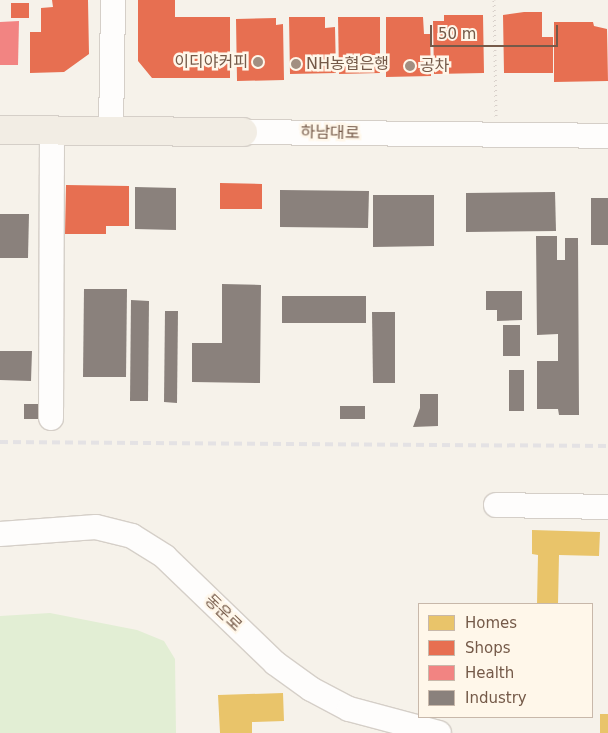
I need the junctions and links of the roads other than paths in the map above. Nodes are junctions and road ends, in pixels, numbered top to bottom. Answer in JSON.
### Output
{"nodes":[{"id":1,"x":113,"y":0,"type":"edge"},
{"id":2,"x":0,"y":130,"type":"edge"},
{"id":3,"x":52,"y":131,"type":"junction"},
{"id":4,"x":111,"y":131,"type":"junction"},
{"id":5,"x":243,"y":132,"type":"joint"},
{"id":6,"x":608,"y":136,"type":"edge"},
{"id":7,"x":51,"y":418,"type":"dead end"},
{"id":8,"x":496,"y":505,"type":"dead end"},
{"id":9,"x":608,"y":507,"type":"edge"},
{"id":10,"x":0,"y":534,"type":"edge"},
{"id":11,"x":440,"y":733,"type":"edge"}],
"edges":[{"from":1,"to":4,"type":"street"},
{"from":2,"to":3,"type":"main road","name":"하남대로"},
{"from":3,"to":4,"type":"main road","name":"하남대로"},
{"from":3,"to":7,"type":"street"},
{"from":4,"to":5,"type":"main road","name":"하남대로"},
{"from":5,"to":6,"type":"street","name":"하남대로"},
{"from":8,"to":9,"type":"street"},
{"from":10,"to":11,"type":"street","name":"동운로"}]}
